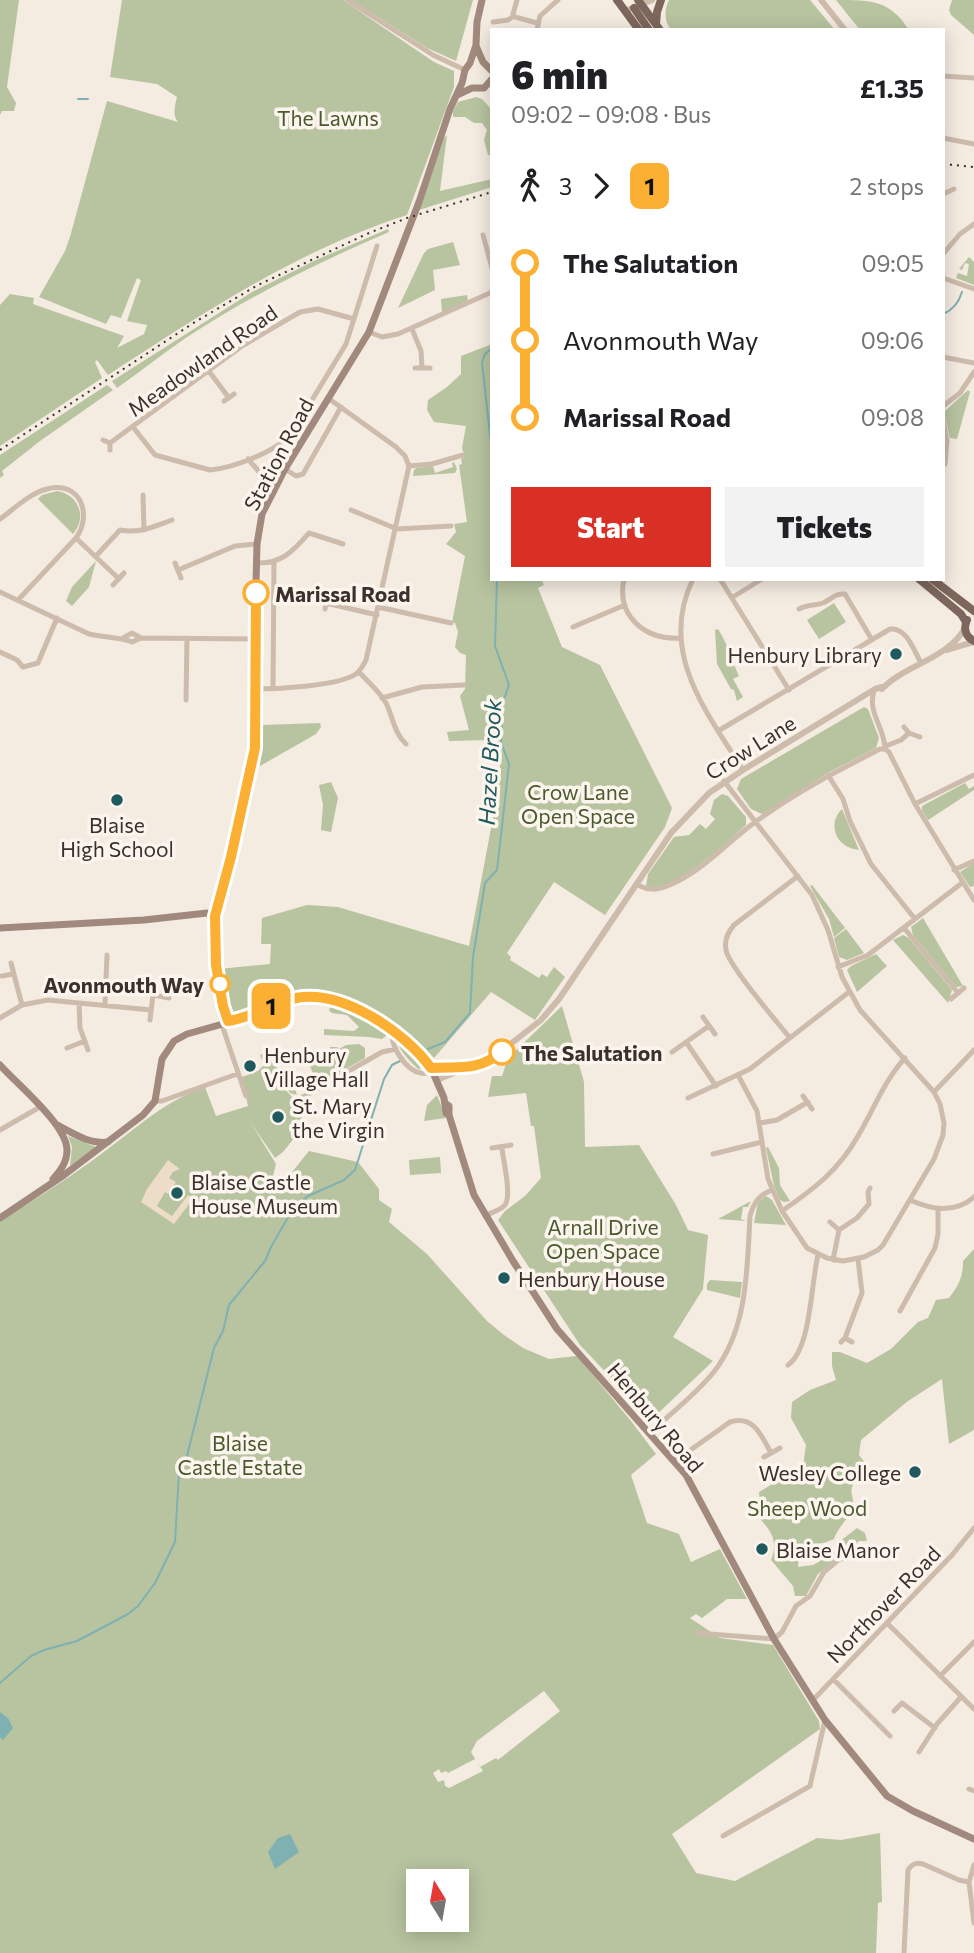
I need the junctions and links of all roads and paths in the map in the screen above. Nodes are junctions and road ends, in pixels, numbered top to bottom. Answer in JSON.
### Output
{"nodes":[{"id":1,"x":347,"y":0,"type":"edge"},
{"id":2,"x":482,"y":0,"type":"edge"},
{"id":3,"x":517,"y":0,"type":"edge"},
{"id":4,"x":558,"y":0,"type":"edge"},
{"id":5,"x":617,"y":0,"type":"edge"},
{"id":6,"x":652,"y":0,"type":"edge"},
{"id":7,"x":661,"y":0,"type":"edge"},
{"id":8,"x":821,"y":0,"type":"edge"},
{"id":9,"x":635,"y":5,"type":"edge"},
{"id":10,"x":551,"y":6,"type":"junction"},
{"id":11,"x":556,"y":13,"type":"dead end"},
{"id":12,"x":514,"y":16,"type":"junction"},
{"id":13,"x":492,"y":22,"type":"dead end"},
{"id":14,"x":537,"y":27,"type":"edge"},
{"id":15,"x":639,"y":28,"type":"edge"},
{"id":16,"x":655,"y":28,"type":"edge"},
{"id":17,"x":843,"y":28,"type":"edge"},
{"id":18,"x":475,"y":45,"type":"junction"},
{"id":19,"x":483,"y":62,"type":"junction"},
{"id":20,"x":466,"y":69,"type":"junction"},
{"id":21,"x":490,"y":69,"type":"edge"},
{"id":22,"x":945,"y":77,"type":"edge"},
{"id":23,"x":974,"y":78,"type":"edge"},
{"id":24,"x":490,"y":82,"type":"edge"},
{"id":25,"x":472,"y":88,"type":"junction"},
{"id":26,"x":456,"y":95,"type":"junction"},
{"id":27,"x":945,"y":138,"type":"edge"},
{"id":28,"x":974,"y":144,"type":"edge"},
{"id":29,"x":954,"y":188,"type":"dead end"},
{"id":30,"x":945,"y":193,"type":"edge"},
{"id":31,"x":974,"y":224,"type":"edge"},
{"id":32,"x":490,"y":239,"type":"edge"},
{"id":33,"x":377,"y":246,"type":"dead end"},
{"id":34,"x":945,"y":252,"type":"edge"},
{"id":35,"x":490,"y":260,"type":"edge"},
{"id":36,"x":945,"y":279,"type":"edge"},
{"id":37,"x":974,"y":289,"type":"edge"},
{"id":38,"x":490,"y":293,"type":"edge"},
{"id":39,"x":354,"y":319,"type":"junction"},
{"id":40,"x":412,"y":329,"type":"junction"},
{"id":41,"x":369,"y":332,"type":"junction"},
{"id":42,"x":945,"y":357,"type":"edge"},
{"id":43,"x":335,"y":361,"type":"junction"},
{"id":44,"x":974,"y":363,"type":"edge"},
{"id":45,"x":348,"y":368,"type":"junction"},
{"id":46,"x":415,"y":368,"type":"dead end"},
{"id":47,"x":422,"y":368,"type":"junction"},
{"id":48,"x":430,"y":368,"type":"dead end"},
{"id":49,"x":208,"y":370,"type":"junction"},
{"id":50,"x":974,"y":372,"type":"edge"},
{"id":51,"x":229,"y":398,"type":"dead end"},
{"id":52,"x":328,"y":398,"type":"junction"},
{"id":53,"x":945,"y":404,"type":"edge"},
{"id":54,"x":341,"y":407,"type":"junction"},
{"id":55,"x":945,"y":426,"type":"edge"},
{"id":56,"x":133,"y":427,"type":"junction"},
{"id":57,"x":110,"y":450,"type":"dead end"},
{"id":58,"x":463,"y":454,"type":"dead end"},
{"id":59,"x":946,"y":455,"type":"junction"},
{"id":60,"x":954,"y":456,"type":"dead end"},
{"id":61,"x":248,"y":459,"type":"junction"},
{"id":62,"x":945,"y":460,"type":"edge"},
{"id":63,"x":409,"y":466,"type":"junction"},
{"id":64,"x":285,"y":469,"type":"junction"},
{"id":65,"x":275,"y":487,"type":"junction"},
{"id":66,"x":143,"y":495,"type":"dead end"},
{"id":67,"x":351,"y":510,"type":"dead end"},
{"id":68,"x":0,"y":519,"type":"edge"},
{"id":69,"x":172,"y":520,"type":"dead end"},
{"id":70,"x":397,"y":529,"type":"junction"},
{"id":71,"x":447,"y":529,"type":"dead end"},
{"id":72,"x":144,"y":530,"type":"junction"},
{"id":73,"x":76,"y":538,"type":"junction"},
{"id":74,"x":257,"y":544,"type":"junction"},
{"id":75,"x":343,"y":544,"type":"dead end"},
{"id":76,"x":96,"y":556,"type":"junction"},
{"id":77,"x":274,"y":561,"type":"junction"},
{"id":78,"x":257,"y":562,"type":"junction"},
{"id":79,"x":124,"y":573,"type":"dead end"},
{"id":80,"x":181,"y":578,"type":"dead end"},
{"id":81,"x":119,"y":579,"type":"junction"},
{"id":82,"x":624,"y":581,"type":"edge"},
{"id":83,"x":693,"y":581,"type":"edge"},
{"id":84,"x":721,"y":581,"type":"edge"},
{"id":85,"x":759,"y":581,"type":"edge"},
{"id":86,"x":921,"y":581,"type":"edge"},
{"id":87,"x":935,"y":581,"type":"edge"},
{"id":88,"x":113,"y":585,"type":"dead end"},
{"id":89,"x":0,"y":592,"type":"edge"},
{"id":90,"x":733,"y":597,"type":"junction"},
{"id":91,"x":18,"y":600,"type":"junction"},
{"id":92,"x":326,"y":603,"type":"dead end"},
{"id":93,"x":625,"y":605,"type":"junction"},
{"id":94,"x":378,"y":607,"type":"junction"},
{"id":95,"x":799,"y":609,"type":"dead end"},
{"id":96,"x":974,"y":612,"type":"edge"},
{"id":97,"x":377,"y":615,"type":"junction"},
{"id":98,"x":57,"y":618,"type":"junction"},
{"id":99,"x":440,"y":621,"type":"junction"},
{"id":100,"x":451,"y":623,"type":"dead end"},
{"id":101,"x":965,"y":624,"type":"junction"},
{"id":102,"x":573,"y":627,"type":"dead end"},
{"id":103,"x":439,"y":629,"type":"dead end"},
{"id":104,"x":187,"y":638,"type":"junction"},
{"id":105,"x":680,"y":638,"type":"junction"},
{"id":106,"x":254,"y":639,"type":"junction"},
{"id":107,"x":872,"y":640,"type":"junction"},
{"id":108,"x":974,"y":642,"type":"edge"},
{"id":109,"x":0,"y":652,"type":"edge"},
{"id":110,"x":938,"y":653,"type":"junction"},
{"id":111,"x":921,"y":663,"type":"junction"},
{"id":112,"x":359,"y":672,"type":"junction"},
{"id":113,"x":460,"y":687,"type":"dead end"},
{"id":114,"x":255,"y":689,"type":"junction"},
{"id":115,"x":273,"y":689,"type":"junction"},
{"id":116,"x":789,"y":690,"type":"junction"},
{"id":117,"x":874,"y":691,"type":"junction"},
{"id":118,"x":382,"y":698,"type":"junction"},
{"id":119,"x":186,"y":700,"type":"dead end"},
{"id":120,"x":904,"y":727,"type":"dead end"},
{"id":121,"x":718,"y":731,"type":"junction"},
{"id":122,"x":909,"y":733,"type":"junction"},
{"id":123,"x":920,"y":737,"type":"dead end"},
{"id":124,"x":406,"y":744,"type":"dead end"},
{"id":125,"x":885,"y":748,"type":"junction"},
{"id":126,"x":743,"y":770,"type":"junction"},
{"id":127,"x":828,"y":775,"type":"junction"},
{"id":128,"x":974,"y":775,"type":"edge"},
{"id":129,"x":724,"y":781,"type":"junction"},
{"id":130,"x":915,"y":804,"type":"junction"},
{"id":131,"x":755,"y":822,"type":"junction"},
{"id":132,"x":974,"y":861,"type":"edge"},
{"id":133,"x":954,"y":870,"type":"junction"},
{"id":134,"x":798,"y":876,"type":"junction"},
{"id":135,"x":962,"y":883,"type":"junction"},
{"id":136,"x":636,"y":884,"type":"junction"},
{"id":137,"x":971,"y":890,"type":"edge"},
{"id":138,"x":974,"y":900,"type":"edge"},
{"id":139,"x":215,"y":916,"type":"junction"},
{"id":140,"x":915,"y":919,"type":"junction"},
{"id":141,"x":0,"y":928,"type":"edge"},
{"id":142,"x":904,"y":928,"type":"junction"},
{"id":143,"x":107,"y":955,"type":"dead end"},
{"id":144,"x":11,"y":963,"type":"dead end"},
{"id":145,"x":838,"y":967,"type":"junction"},
{"id":146,"x":13,"y":974,"type":"junction"},
{"id":147,"x":2,"y":976,"type":"edge"},
{"id":148,"x":964,"y":988,"type":"dead end"},
{"id":149,"x":849,"y":992,"type":"junction"},
{"id":150,"x":958,"y":993,"type":"junction"},
{"id":151,"x":169,"y":998,"type":"dead end"},
{"id":152,"x":951,"y":999,"type":"dead end"},
{"id":153,"x":79,"y":1003,"type":"junction"},
{"id":154,"x":105,"y":1004,"type":"junction"},
{"id":155,"x":22,"y":1005,"type":"junction"},
{"id":156,"x":151,"y":1010,"type":"junction"},
{"id":157,"x":703,"y":1017,"type":"dead end"},
{"id":158,"x":0,"y":1018,"type":"edge"},
{"id":159,"x":150,"y":1020,"type":"dead end"},
{"id":160,"x":225,"y":1023,"type":"junction"},
{"id":161,"x":709,"y":1026,"type":"junction"},
{"id":162,"x":393,"y":1031,"type":"junction"},
{"id":163,"x":715,"y":1034,"type":"dead end"},
{"id":164,"x":790,"y":1038,"type":"junction"},
{"id":165,"x":85,"y":1041,"type":"junction"},
{"id":166,"x":686,"y":1042,"type":"junction"},
{"id":167,"x":67,"y":1048,"type":"dead end"},
{"id":168,"x":396,"y":1049,"type":"junction"},
{"id":169,"x":88,"y":1050,"type":"dead end"},
{"id":170,"x":974,"y":1051,"type":"edge"},
{"id":171,"x":672,"y":1052,"type":"dead end"},
{"id":172,"x":905,"y":1058,"type":"junction"},
{"id":173,"x":0,"y":1065,"type":"edge"},
{"id":174,"x":458,"y":1069,"type":"junction"},
{"id":175,"x":434,"y":1073,"type":"junction"},
{"id":176,"x":237,"y":1074,"type":"junction"},
{"id":177,"x":738,"y":1075,"type":"junction"},
{"id":178,"x":716,"y":1086,"type":"junction"},
{"id":179,"x":934,"y":1092,"type":"junction"},
{"id":180,"x":246,"y":1096,"type":"dead end"},
{"id":181,"x":803,"y":1096,"type":"dead end"},
{"id":182,"x":303,"y":1097,"type":"dead end"},
{"id":183,"x":688,"y":1098,"type":"dead end"},
{"id":184,"x":155,"y":1101,"type":"junction"},
{"id":185,"x":807,"y":1102,"type":"junction"},
{"id":186,"x":40,"y":1107,"type":"junction"},
{"id":187,"x":812,"y":1109,"type":"dead end"},
{"id":188,"x":760,"y":1123,"type":"junction"},
{"id":189,"x":56,"y":1125,"type":"junction"},
{"id":190,"x":0,"y":1130,"type":"edge"},
{"id":191,"x":110,"y":1142,"type":"junction"},
{"id":192,"x":762,"y":1142,"type":"junction"},
{"id":193,"x":511,"y":1145,"type":"dead end"},
{"id":194,"x":492,"y":1148,"type":"dead end"},
{"id":195,"x":502,"y":1148,"type":"junction"},
{"id":196,"x":713,"y":1154,"type":"dead end"},
{"id":197,"x":47,"y":1185,"type":"junction"},
{"id":198,"x":870,"y":1188,"type":"dead end"},
{"id":199,"x":772,"y":1190,"type":"junction"},
{"id":200,"x":974,"y":1196,"type":"edge"},
{"id":201,"x":910,"y":1200,"type":"junction"},
{"id":202,"x":938,"y":1209,"type":"junction"},
{"id":203,"x":782,"y":1211,"type":"junction"},
{"id":204,"x":485,"y":1216,"type":"junction"},
{"id":205,"x":0,"y":1217,"type":"edge"},
{"id":206,"x":830,"y":1222,"type":"dead end"},
{"id":207,"x":839,"y":1230,"type":"junction"},
{"id":208,"x":818,"y":1255,"type":"junction"},
{"id":209,"x":858,"y":1259,"type":"junction"},
{"id":210,"x":833,"y":1260,"type":"junction"},
{"id":211,"x":902,"y":1310,"type":"dead end"},
{"id":212,"x":852,"y":1342,"type":"dead end"},
{"id":213,"x":788,"y":1365,"type":"dead end"},
{"id":214,"x":650,"y":1433,"type":"junction"},
{"id":215,"x":780,"y":1448,"type":"dead end"},
{"id":216,"x":771,"y":1453,"type":"junction"},
{"id":217,"x":764,"y":1457,"type":"dead end"},
{"id":218,"x":674,"y":1461,"type":"junction"},
{"id":219,"x":974,"y":1528,"type":"edge"},
{"id":220,"x":856,"y":1551,"type":"dead end"},
{"id":221,"x":887,"y":1623,"type":"junction"},
{"id":222,"x":697,"y":1633,"type":"dead end"},
{"id":223,"x":775,"y":1639,"type":"junction"},
{"id":224,"x":974,"y":1642,"type":"edge"},
{"id":225,"x":940,"y":1676,"type":"junction"},
{"id":226,"x":833,"y":1679,"type":"junction"},
{"id":227,"x":961,"y":1697,"type":"junction"},
{"id":228,"x":911,"y":1699,"type":"dead end"},
{"id":229,"x":813,"y":1700,"type":"junction"},
{"id":230,"x":905,"y":1705,"type":"junction"},
{"id":231,"x":974,"y":1709,"type":"edge"},
{"id":232,"x":894,"y":1711,"type":"dead end"},
{"id":233,"x":825,"y":1720,"type":"junction"},
{"id":234,"x":935,"y":1728,"type":"junction"},
{"id":235,"x":890,"y":1736,"type":"dead end"},
{"id":236,"x":919,"y":1752,"type":"dead end"},
{"id":237,"x":723,"y":1836,"type":"dead end"},
{"id":238,"x":974,"y":1839,"type":"edge"},
{"id":239,"x":974,"y":1865,"type":"edge"},
{"id":240,"x":969,"y":1882,"type":"junction"},
{"id":241,"x":974,"y":1923,"type":"edge"},
{"id":242,"x":904,"y":1953,"type":"edge"}],
"edges":[{"from":1,"to":20,"type":"street"},
{"from":2,"to":18,"type":"main road","name":"Station Road"},
{"from":3,"to":12,"type":"street"},
{"from":4,"to":10,"type":"street"},
{"from":5,"to":9,"type":"main road"},
{"from":6,"to":9,"type":"street"},
{"from":7,"to":16,"type":"main road"},
{"from":8,"to":17,"type":"street"},
{"from":9,"to":15,"type":"main road"},
{"from":9,"to":16,"type":"main road"},
{"from":10,"to":11,"type":"street"},
{"from":10,"to":14,"type":"street"},
{"from":12,"to":13,"type":"street"},
{"from":12,"to":14,"type":"street"},
{"from":18,"to":19,"type":"main road"},
{"from":18,"to":20,"type":"main road","name":"Station Road"},
{"from":19,"to":20,"type":"main road"},
{"from":19,"to":21,"type":"main road"},
{"from":20,"to":25,"type":"main road"},
{"from":20,"to":26,"type":"main road","name":"Station Road"},
{"from":22,"to":23,"type":"street"},
{"from":24,"to":25,"type":"main road"},
{"from":25,"to":26,"type":"main road"},
{"from":26,"to":41,"type":"main road","name":"Station Road"},
{"from":27,"to":28,"type":"street"},
{"from":29,"to":30,"type":"street"},
{"from":31,"to":34,"type":"street"},
{"from":32,"to":35,"type":"street"},
{"from":33,"to":39,"type":"street"},
{"from":36,"to":37,"type":"street"},
{"from":38,"to":40,"type":"street"},
{"from":39,"to":43,"type":"street"},
{"from":39,"to":49,"type":"street","name":"Meadowland Road"},
{"from":40,"to":41,"type":"street"},
{"from":40,"to":47,"type":"street"},
{"from":41,"to":45,"type":"main road","name":"Station Road"},
{"from":42,"to":44,"type":"street"},
{"from":43,"to":45,"type":"street"},
{"from":43,"to":61,"type":"street"},
{"from":45,"to":52,"type":"main road","name":"Station Road"},
{"from":46,"to":47,"type":"street"},
{"from":47,"to":48,"type":"street"},
{"from":49,"to":51,"type":"street"},
{"from":49,"to":56,"type":"street","name":"Meadowland Road"},
{"from":50,"to":53,"type":"street"},
{"from":52,"to":54,"type":"street"},
{"from":52,"to":64,"type":"main road","name":"Station Road"},
{"from":54,"to":63,"type":"street"},
{"from":54,"to":64,"type":"street"},
{"from":55,"to":59,"type":"street"},
{"from":56,"to":57,"type":"street","name":"Meadowland Road"},
{"from":56,"to":61,"type":"street"},
{"from":58,"to":63,"type":"street"},
{"from":59,"to":60,"type":"street"},
{"from":59,"to":62,"type":"street"},
{"from":61,"to":65,"type":"street"},
{"from":63,"to":70,"type":"street"},
{"from":64,"to":65,"type":"main road","name":"Station Road"},
{"from":65,"to":74,"type":"main road","name":"Station Road"},
{"from":66,"to":72,"type":"street"},
{"from":67,"to":70,"type":"street"},
{"from":68,"to":73,"type":"street"},
{"from":69,"to":72,"type":"street"},
{"from":70,"to":71,"type":"street"},
{"from":70,"to":94,"type":"street"},
{"from":72,"to":76,"type":"street"},
{"from":73,"to":76,"type":"street"},
{"from":73,"to":91,"type":"street"},
{"from":74,"to":78,"type":"main road","name":"Station Road"},
{"from":74,"to":80,"type":"street"},
{"from":75,"to":77,"type":"street"},
{"from":76,"to":81,"type":"street"},
{"from":77,"to":78,"type":"street"},
{"from":77,"to":115,"type":"street"},
{"from":78,"to":106,"type":"main road","name":"Station Road"},
{"from":79,"to":81,"type":"street"},
{"from":81,"to":88,"type":"street"},
{"from":82,"to":93,"type":"street"},
{"from":83,"to":105,"type":"street"},
{"from":84,"to":90,"type":"street"},
{"from":85,"to":90,"type":"street"},
{"from":86,"to":101,"type":"main road"},
{"from":87,"to":96,"type":"main road"},
{"from":89,"to":91,"type":"street"},
{"from":90,"to":116,"type":"street"},
{"from":91,"to":98,"type":"street"},
{"from":92,"to":97,"type":"street"},
{"from":93,"to":102,"type":"street"},
{"from":93,"to":105,"type":"street"},
{"from":94,"to":97,"type":"street"},
{"from":94,"to":99,"type":"street"},
{"from":95,"to":107,"type":"street"},
{"from":96,"to":101,"type":"main road"},
{"from":97,"to":112,"type":"street"},
{"from":98,"to":104,"type":"street"},
{"from":98,"to":109,"type":"street"},
{"from":99,"to":100,"type":"street"},
{"from":99,"to":103,"type":"street"},
{"from":101,"to":108,"type":"main road"},
{"from":101,"to":110,"type":"street","name":"Crow Lane"},
{"from":104,"to":106,"type":"street"},
{"from":104,"to":119,"type":"street"},
{"from":105,"to":121,"type":"street"},
{"from":106,"to":114,"type":"main road","name":"Station Road"},
{"from":107,"to":111,"type":"street"},
{"from":107,"to":116,"type":"street"},
{"from":108,"to":110,"type":"street","name":"Crow Lane"},
{"from":110,"to":111,"type":"street","name":"Crow Lane"},
{"from":111,"to":117,"type":"street","name":"Crow Lane"},
{"from":112,"to":115,"type":"street"},
{"from":112,"to":118,"type":"street"},
{"from":113,"to":118,"type":"street"},
{"from":114,"to":115,"type":"street"},
{"from":114,"to":139,"type":"main road","name":"Station Road"},
{"from":116,"to":121,"type":"street"},
{"from":117,"to":125,"type":"street"},
{"from":117,"to":126,"type":"street","name":"Crow Lane"},
{"from":118,"to":124,"type":"street"},
{"from":120,"to":122,"type":"street"},
{"from":121,"to":126,"type":"street"},
{"from":122,"to":123,"type":"street"},
{"from":122,"to":125,"type":"street"},
{"from":125,"to":127,"type":"street"},
{"from":125,"to":130,"type":"street"},
{"from":126,"to":129,"type":"street","name":"Crow Lane"},
{"from":127,"to":131,"type":"street"},
{"from":127,"to":140,"type":"street"},
{"from":128,"to":130,"type":"street"},
{"from":129,"to":131,"type":"street"},
{"from":129,"to":136,"type":"street","name":"Crow Lane"},
{"from":130,"to":133,"type":"street"},
{"from":131,"to":134,"type":"street"},
{"from":131,"to":136,"type":"street"},
{"from":132,"to":133,"type":"street"},
{"from":133,"to":135,"type":"street"},
{"from":134,"to":145,"type":"street"},
{"from":134,"to":164,"type":"street"},
{"from":135,"to":137,"type":"street"},
{"from":135,"to":140,"type":"street"},
{"from":136,"to":174,"type":"street","name":"Crow Lane"},
{"from":137,"to":138,"type":"street"},
{"from":139,"to":141,"type":"main road"},
{"from":139,"to":160,"type":"main road","name":"Station Road"},
{"from":140,"to":142,"type":"street"},
{"from":142,"to":145,"type":"street"},
{"from":142,"to":150,"type":"street"},
{"from":143,"to":154,"type":"street"},
{"from":144,"to":146,"type":"street"},
{"from":145,"to":149,"type":"street"},
{"from":146,"to":147,"type":"street"},
{"from":146,"to":155,"type":"street"},
{"from":148,"to":150,"type":"street"},
{"from":149,"to":164,"type":"street"},
{"from":149,"to":172,"type":"street"},
{"from":150,"to":152,"type":"street"},
{"from":151,"to":156,"type":"street"},
{"from":153,"to":154,"type":"street"},
{"from":153,"to":155,"type":"street"},
{"from":153,"to":165,"type":"street"},
{"from":154,"to":156,"type":"street"},
{"from":155,"to":158,"type":"street"},
{"from":156,"to":159,"type":"street"},
{"from":157,"to":161,"type":"street"},
{"from":160,"to":162,"type":"main road","name":"Henbury Road"},
{"from":160,"to":176,"type":"street"},
{"from":160,"to":184,"type":"main road","name":"Henbury Road"},
{"from":161,"to":163,"type":"street"},
{"from":161,"to":166,"type":"street"},
{"from":162,"to":168,"type":"street"},
{"from":162,"to":175,"type":"main road","name":"Henbury Road"},
{"from":164,"to":177,"type":"street"},
{"from":165,"to":167,"type":"street"},
{"from":165,"to":169,"type":"street"},
{"from":166,"to":171,"type":"street"},
{"from":166,"to":178,"type":"street"},
{"from":168,"to":175,"type":"street"},
{"from":168,"to":182,"type":"street"},
{"from":170,"to":179,"type":"street"},
{"from":172,"to":179,"type":"street"},
{"from":172,"to":203,"type":"street"},
{"from":173,"to":186,"type":"main road"},
{"from":174,"to":175,"type":"street","name":"Crow Lane"},
{"from":174,"to":175,"type":"street","name":"Crow Lane"},
{"from":175,"to":204,"type":"main road","name":"Henbury Road"},
{"from":176,"to":180,"type":"street"},
{"from":176,"to":184,"type":"street"},
{"from":177,"to":178,"type":"street"},
{"from":177,"to":188,"type":"street"},
{"from":178,"to":183,"type":"street"},
{"from":179,"to":201,"type":"street"},
{"from":181,"to":185,"type":"street"},
{"from":184,"to":191,"type":"main road"},
{"from":185,"to":187,"type":"street"},
{"from":185,"to":188,"type":"street"},
{"from":186,"to":189,"type":"main road"},
{"from":186,"to":190,"type":"street"},
{"from":188,"to":192,"type":"street"},
{"from":189,"to":191,"type":"main road"},
{"from":189,"to":197,"type":"main road"},
{"from":191,"to":197,"type":"main road"},
{"from":192,"to":196,"type":"street"},
{"from":192,"to":199,"type":"street"},
{"from":193,"to":195,"type":"street"},
{"from":194,"to":195,"type":"street"},
{"from":195,"to":204,"type":"street"},
{"from":197,"to":205,"type":"main road"},
{"from":198,"to":207,"type":"street"},
{"from":199,"to":203,"type":"street"},
{"from":199,"to":214,"type":"street"},
{"from":200,"to":202,"type":"street"},
{"from":201,"to":202,"type":"street"},
{"from":201,"to":209,"type":"street"},
{"from":202,"to":211,"type":"street"},
{"from":203,"to":208,"type":"street"},
{"from":204,"to":214,"type":"main road","name":"Henbury Road"},
{"from":206,"to":207,"type":"street"},
{"from":207,"to":210,"type":"street"},
{"from":208,"to":210,"type":"street"},
{"from":208,"to":213,"type":"street"},
{"from":209,"to":210,"type":"street"},
{"from":209,"to":212,"type":"street"},
{"from":214,"to":218,"type":"main road","name":"Henbury Road"},
{"from":215,"to":216,"type":"street"},
{"from":216,"to":217,"type":"street"},
{"from":216,"to":218,"type":"street"},
{"from":218,"to":223,"type":"main road","name":"Henbury Road"},
{"from":219,"to":221,"type":"street","name":"Northover Road"},
{"from":220,"to":223,"type":"street"},
{"from":221,"to":225,"type":"street"},
{"from":221,"to":226,"type":"street","name":"Northover Road"},
{"from":222,"to":223,"type":"street"},
{"from":223,"to":229,"type":"main road","name":"Henbury Road"},
{"from":224,"to":225,"type":"street"},
{"from":225,"to":227,"type":"street"},
{"from":226,"to":229,"type":"street","name":"Northover Road"},
{"from":226,"to":235,"type":"street"},
{"from":227,"to":231,"type":"street"},
{"from":227,"to":234,"type":"street"},
{"from":228,"to":230,"type":"street"},
{"from":229,"to":233,"type":"main road","name":"Henbury Road"},
{"from":230,"to":232,"type":"street"},
{"from":230,"to":234,"type":"street"},
{"from":233,"to":237,"type":"street"},
{"from":233,"to":238,"type":"main road","name":"Henbury Road"},
{"from":234,"to":236,"type":"street"},
{"from":239,"to":240,"type":"street"},
{"from":240,"to":241,"type":"street"},
{"from":240,"to":242,"type":"street"}]}
